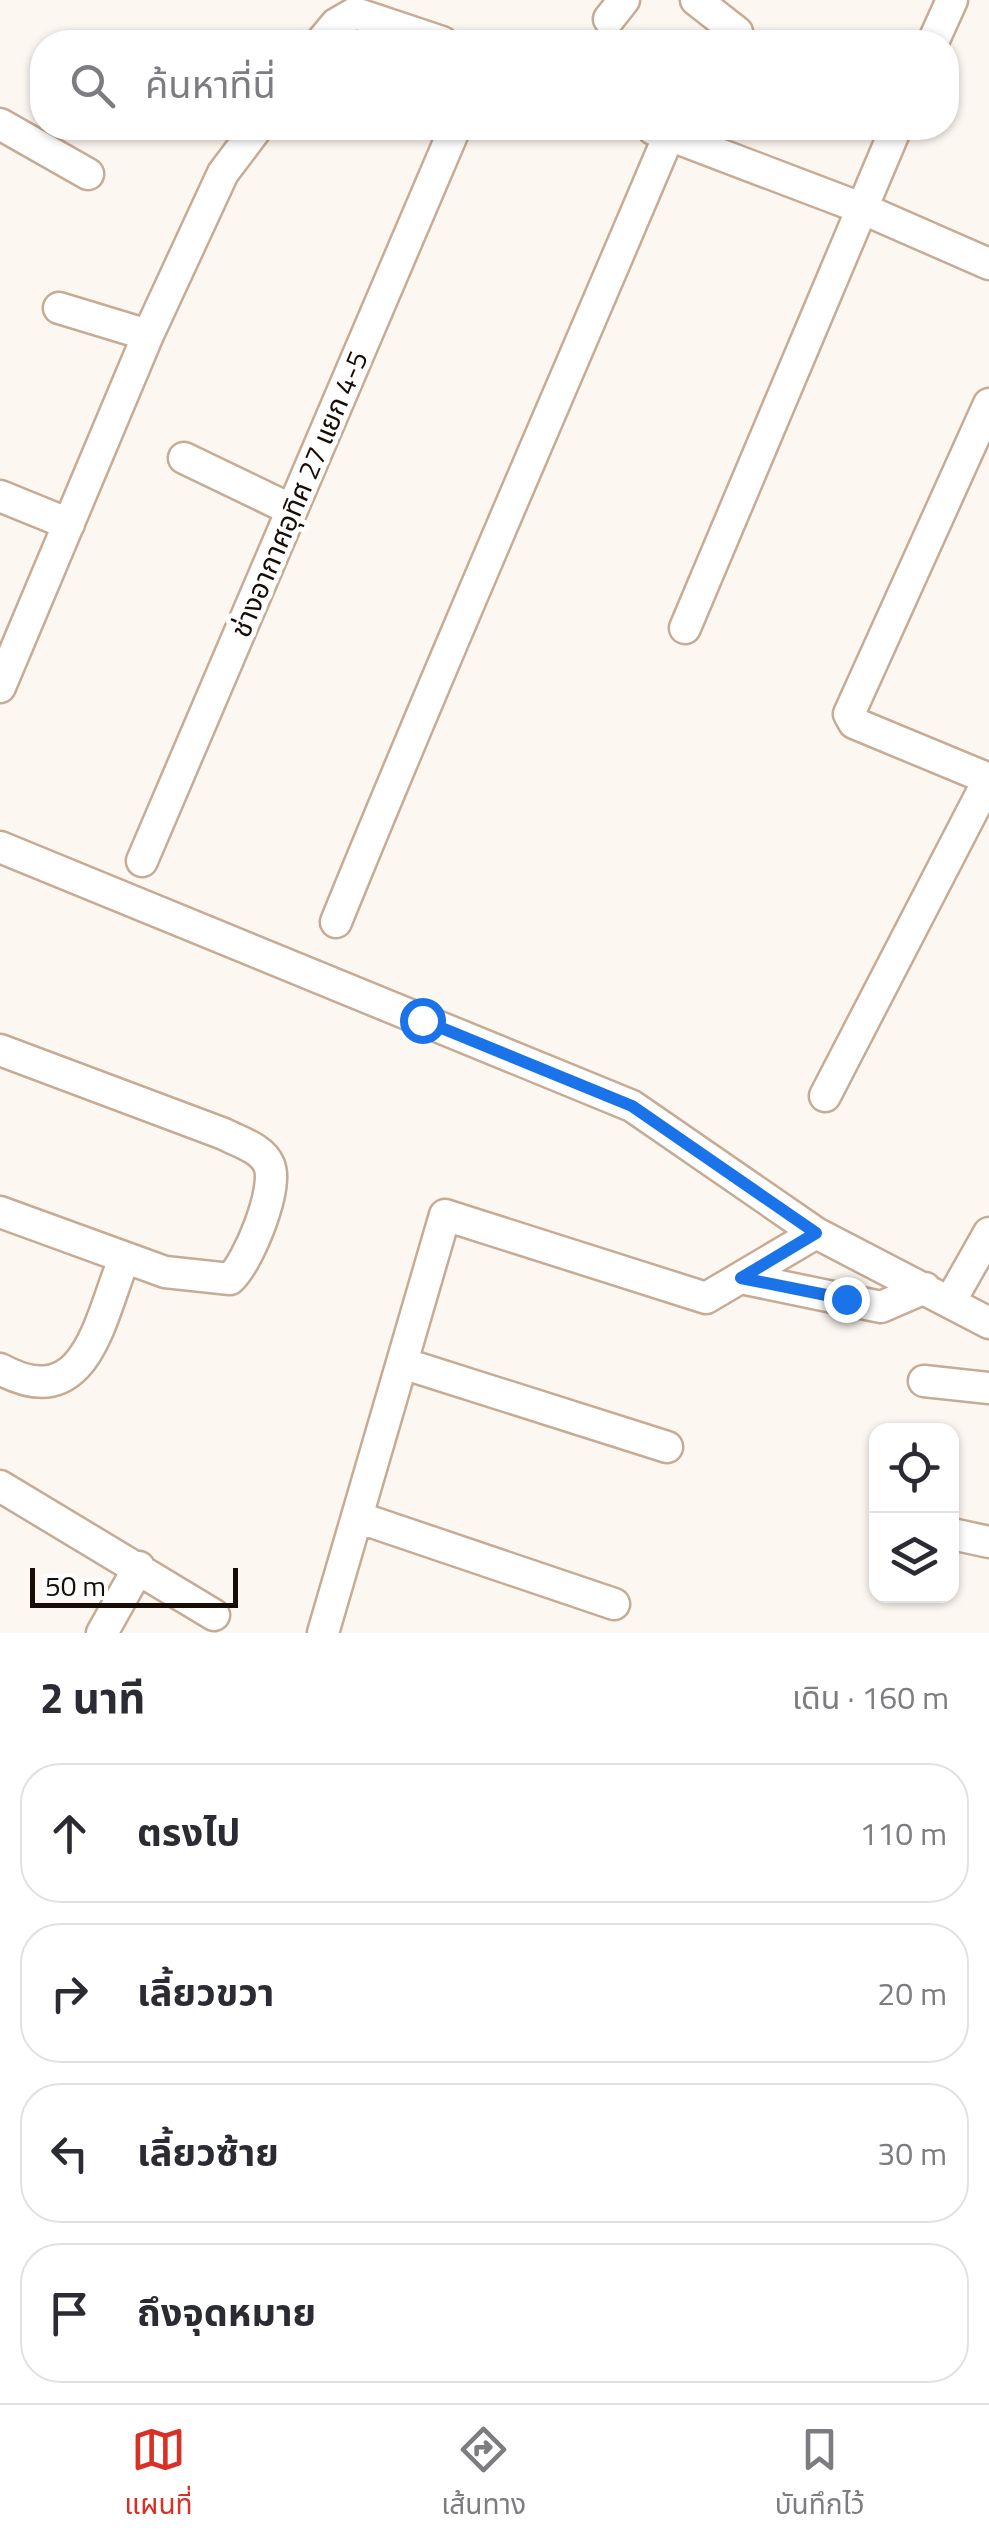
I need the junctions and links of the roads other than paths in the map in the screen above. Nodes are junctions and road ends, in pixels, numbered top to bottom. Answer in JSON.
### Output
{"nodes":[{"id":1,"x":696,"y":0,"type":"edge"},
{"id":2,"x":952,"y":0,"type":"edge"},
{"id":3,"x":331,"y":30,"type":"edge"},
{"id":4,"x":407,"y":30,"type":"edge"},
{"id":5,"x":734,"y":30,"type":"edge"},
{"id":6,"x":938,"y":30,"type":"edge"},
{"id":7,"x":0,"y":124,"type":"edge"},
{"id":8,"x":248,"y":140,"type":"edge"},
{"id":9,"x":451,"y":140,"type":"edge"},
{"id":10,"x":657,"y":140,"type":"edge"},
{"id":11,"x":681,"y":140,"type":"edge"},
{"id":12,"x":891,"y":140,"type":"edge"},
{"id":13,"x":88,"y":174,"type":"dead end"},
{"id":14,"x":861,"y":208,"type":"junction"},
{"id":15,"x":989,"y":264,"type":"edge"},
{"id":16,"x":59,"y":308,"type":"dead end"},
{"id":17,"x":148,"y":335,"type":"junction"},
{"id":18,"x":989,"y":404,"type":"edge"},
{"id":19,"x":184,"y":458,"type":"dead end"},
{"id":20,"x":0,"y":496,"type":"edge"},
{"id":21,"x":292,"y":510,"type":"junction"},
{"id":22,"x":69,"y":524,"type":"junction"},
{"id":23,"x":685,"y":628,"type":"dead end"},
{"id":24,"x":0,"y":687,"type":"edge"},
{"id":25,"x":989,"y":779,"type":"edge"},
{"id":26,"x":0,"y":847,"type":"edge"},
{"id":27,"x":142,"y":861,"type":"dead end"},
{"id":28,"x":336,"y":922,"type":"dead end"},
{"id":29,"x":0,"y":1050,"type":"edge"},
{"id":30,"x":825,"y":1096,"type":"dead end"},
{"id":31,"x":0,"y":1212,"type":"edge"},
{"id":32,"x":816,"y":1233,"type":"junction"},
{"id":33,"x":989,"y":1233,"type":"edge"},
{"id":34,"x":124,"y":1259,"type":"junction"},
{"id":35,"x":741,"y":1278,"type":"junction"},
{"id":36,"x":938,"y":1294,"type":"junction"},
{"id":37,"x":989,"y":1323,"type":"edge"},
{"id":38,"x":402,"y":1363,"type":"junction"},
{"id":39,"x":0,"y":1369,"type":"edge"},
{"id":40,"x":924,"y":1380,"type":"dead end"},
{"id":41,"x":989,"y":1388,"type":"edge"},
{"id":42,"x":667,"y":1447,"type":"dead end"},
{"id":43,"x":0,"y":1486,"type":"edge"},
{"id":44,"x":357,"y":1517,"type":"junction"},
{"id":45,"x":959,"y":1536,"type":"edge"},
{"id":46,"x":989,"y":1542,"type":"edge"},
{"id":47,"x":138,"y":1566,"type":"junction"},
{"id":48,"x":614,"y":1604,"type":"dead end"},
{"id":49,"x":214,"y":1615,"type":"dead end"},
{"id":50,"x":102,"y":1633,"type":"edge"},
{"id":51,"x":323,"y":1633,"type":"edge"}],
"edges":[{"from":1,"to":5,"type":"street"},
{"from":2,"to":6,"type":"street"},
{"from":3,"to":4,"type":"street"},
{"from":7,"to":13,"type":"street"},
{"from":8,"to":17,"type":"street"},
{"from":9,"to":21,"type":"street","name":"ช่างอากาศอุทิศ 27 แยก 4-5"},
{"from":10,"to":28,"type":"street"},
{"from":11,"to":14,"type":"street"},
{"from":12,"to":14,"type":"street"},
{"from":14,"to":15,"type":"street"},
{"from":14,"to":23,"type":"street"},
{"from":16,"to":17,"type":"street"},
{"from":17,"to":22,"type":"street"},
{"from":18,"to":25,"type":"street"},
{"from":19,"to":21,"type":"street"},
{"from":20,"to":22,"type":"street"},
{"from":21,"to":27,"type":"street","name":"ช่างอากาศอุทิศ 27 แยก 4-5"},
{"from":22,"to":24,"type":"street"},
{"from":25,"to":30,"type":"street"},
{"from":26,"to":32,"type":"street"},
{"from":29,"to":34,"type":"street"},
{"from":31,"to":34,"type":"street"},
{"from":32,"to":35,"type":"street"},
{"from":32,"to":36,"type":"street"},
{"from":33,"to":36,"type":"street"},
{"from":34,"to":39,"type":"street"},
{"from":35,"to":36,"type":"street"},
{"from":35,"to":38,"type":"street"},
{"from":36,"to":37,"type":"street"},
{"from":38,"to":42,"type":"street"},
{"from":38,"to":44,"type":"street"},
{"from":40,"to":41,"type":"street"},
{"from":43,"to":47,"type":"street"},
{"from":44,"to":48,"type":"street"},
{"from":44,"to":51,"type":"street"},
{"from":45,"to":46,"type":"street"},
{"from":47,"to":49,"type":"street"},
{"from":47,"to":50,"type":"street"}]}
